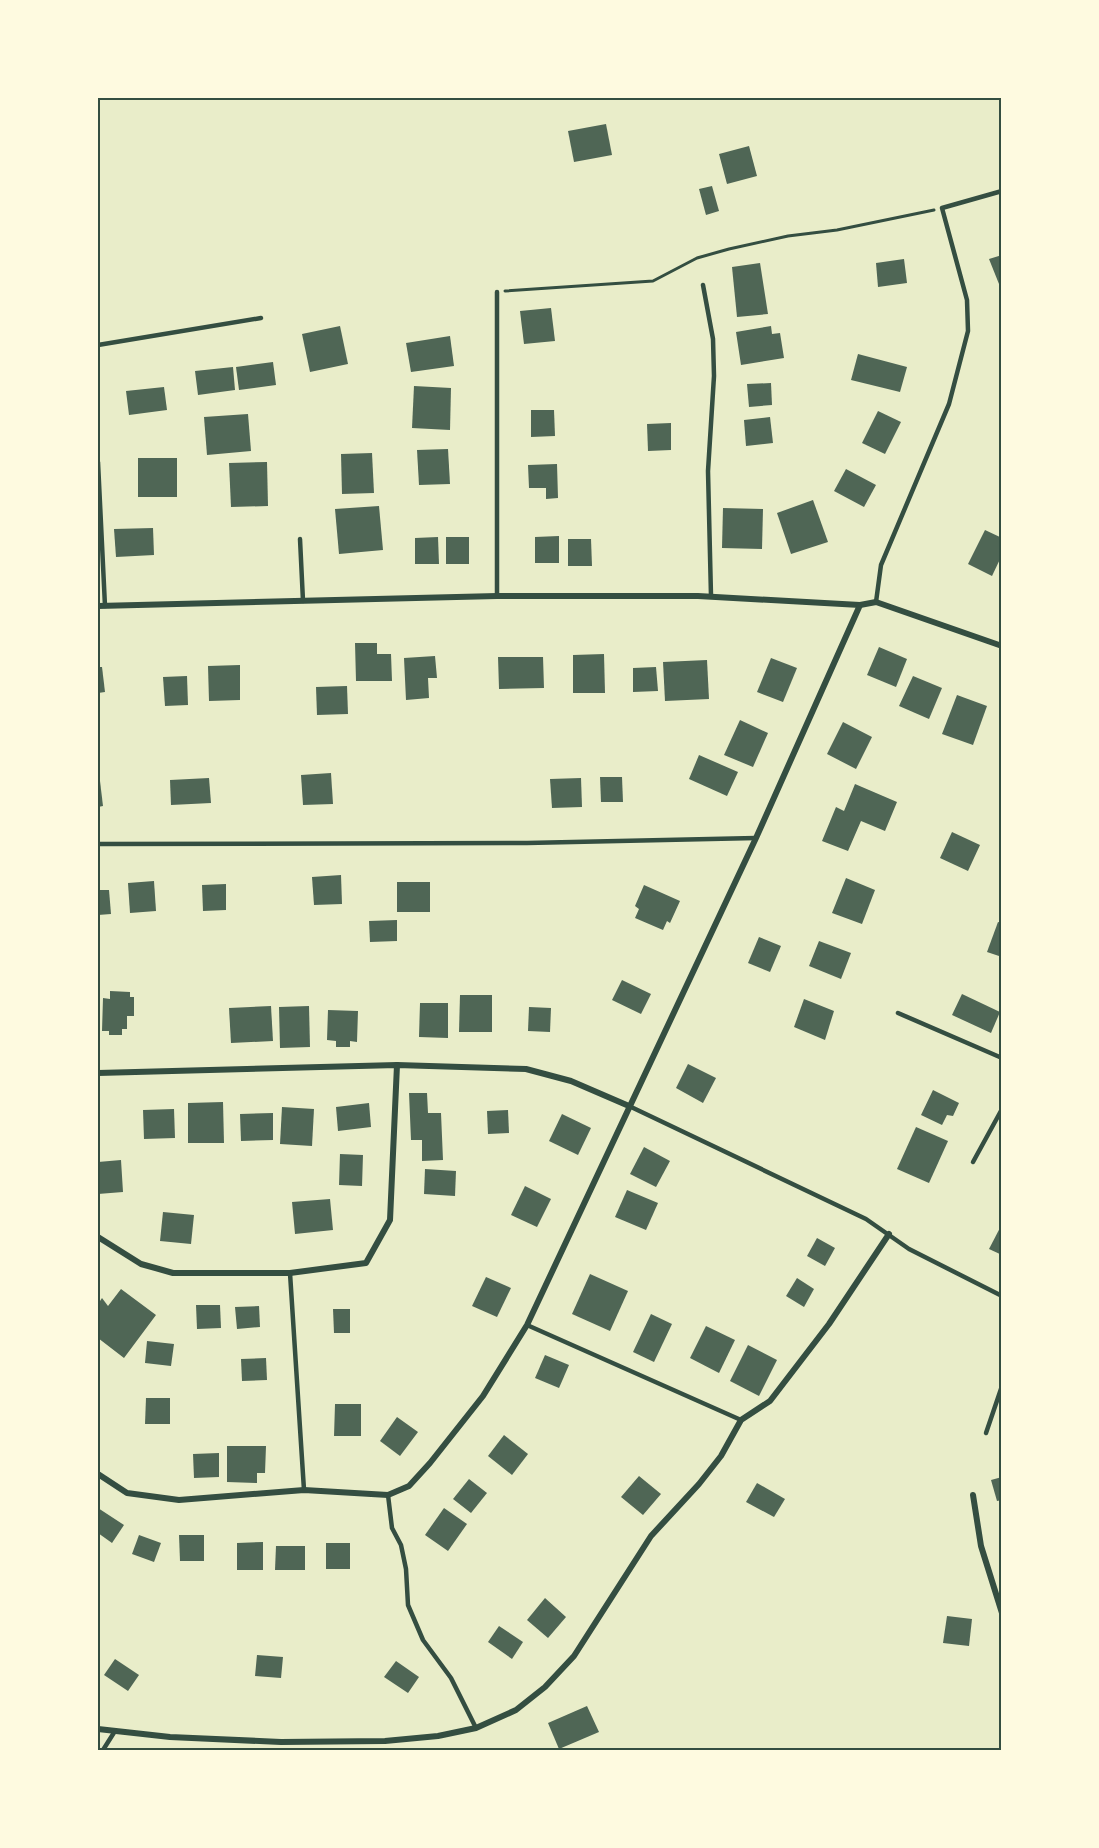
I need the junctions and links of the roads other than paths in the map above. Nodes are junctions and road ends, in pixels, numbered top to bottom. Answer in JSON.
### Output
{"nodes":[{"id":1,"x":1002,"y":191,"type":"edge"},
{"id":2,"x":703,"y":285,"type":"dead end"},
{"id":3,"x":497,"y":292,"type":"road end"},
{"id":4,"x":261,"y":318,"type":"dead end"},
{"id":5,"x":98,"y":345,"type":"edge"},
{"id":6,"x":98,"y":462,"type":"edge"},
{"id":7,"x":300,"y":539,"type":"dead end"},
{"id":8,"x":497,"y":596,"type":"junction"},
{"id":9,"x":711,"y":596,"type":"junction"},
{"id":10,"x":303,"y":601,"type":"junction"},
{"id":11,"x":876,"y":602,"type":"junction"},
{"id":12,"x":860,"y":605,"type":"junction"},
{"id":13,"x":98,"y":606,"type":"edge"},
{"id":14,"x":105,"y":606,"type":"junction"},
{"id":15,"x":1002,"y":646,"type":"edge"},
{"id":16,"x":756,"y":838,"type":"junction"},
{"id":17,"x":98,"y":844,"type":"edge"},
{"id":18,"x":898,"y":1013,"type":"dead end"},
{"id":19,"x":1002,"y":1058,"type":"edge"},
{"id":20,"x":397,"y":1065,"type":"junction"},
{"id":21,"x":98,"y":1073,"type":"edge"},
{"id":22,"x":629,"y":1106,"type":"junction"},
{"id":23,"x":1002,"y":1109,"type":"edge"},
{"id":24,"x":973,"y":1162,"type":"dead end"},
{"id":25,"x":889,"y":1234,"type":"junction"},
{"id":26,"x":98,"y":1238,"type":"edge"},
{"id":27,"x":290,"y":1273,"type":"junction"},
{"id":28,"x":1002,"y":1296,"type":"edge"},
{"id":29,"x":527,"y":1325,"type":"junction"},
{"id":30,"x":1002,"y":1386,"type":"edge"},
{"id":31,"x":741,"y":1420,"type":"junction"},
{"id":32,"x":986,"y":1433,"type":"dead end"},
{"id":33,"x":98,"y":1474,"type":"edge"},
{"id":34,"x":304,"y":1490,"type":"junction"},
{"id":35,"x":388,"y":1495,"type":"junction"},
{"id":36,"x":973,"y":1495,"type":"dead end"},
{"id":37,"x":1002,"y":1613,"type":"edge"},
{"id":38,"x":476,"y":1728,"type":"junction"},
{"id":39,"x":98,"y":1729,"type":"edge"},
{"id":40,"x":115,"y":1731,"type":"junction"},
{"id":41,"x":103,"y":1750,"type":"edge"}],
"edges":[{"from":1,"to":11,"type":"lane"},
{"from":2,"to":9,"type":"lane"},
{"from":3,"to":8,"type":"lane"},
{"from":4,"to":5,"type":"lane"},
{"from":6,"to":14,"type":"lane"},
{"from":7,"to":10,"type":"lane"},
{"from":8,"to":9,"type":"street"},
{"from":8,"to":10,"type":"street"},
{"from":9,"to":12,"type":"street"},
{"from":10,"to":14,"type":"street"},
{"from":11,"to":12,"type":"street"},
{"from":11,"to":15,"type":"street"},
{"from":12,"to":16,"type":"street"},
{"from":13,"to":14,"type":"street"},
{"from":16,"to":17,"type":"lane"},
{"from":16,"to":22,"type":"street"},
{"from":18,"to":19,"type":"lane"},
{"from":20,"to":21,"type":"street"},
{"from":20,"to":22,"type":"street"},
{"from":20,"to":27,"type":"street"},
{"from":22,"to":25,"type":"lane"},
{"from":22,"to":29,"type":"street"},
{"from":23,"to":24,"type":"lane"},
{"from":25,"to":28,"type":"lane"},
{"from":25,"to":31,"type":"street"},
{"from":26,"to":27,"type":"street"},
{"from":27,"to":34,"type":"lane"},
{"from":29,"to":31,"type":"lane"},
{"from":29,"to":35,"type":"street"},
{"from":30,"to":32,"type":"lane"},
{"from":31,"to":38,"type":"street"},
{"from":33,"to":34,"type":"street"},
{"from":34,"to":35,"type":"street"},
{"from":35,"to":38,"type":"lane"},
{"from":36,"to":37,"type":"street"},
{"from":38,"to":40,"type":"street"},
{"from":39,"to":40,"type":"street"},
{"from":40,"to":41,"type":"lane"}]}
